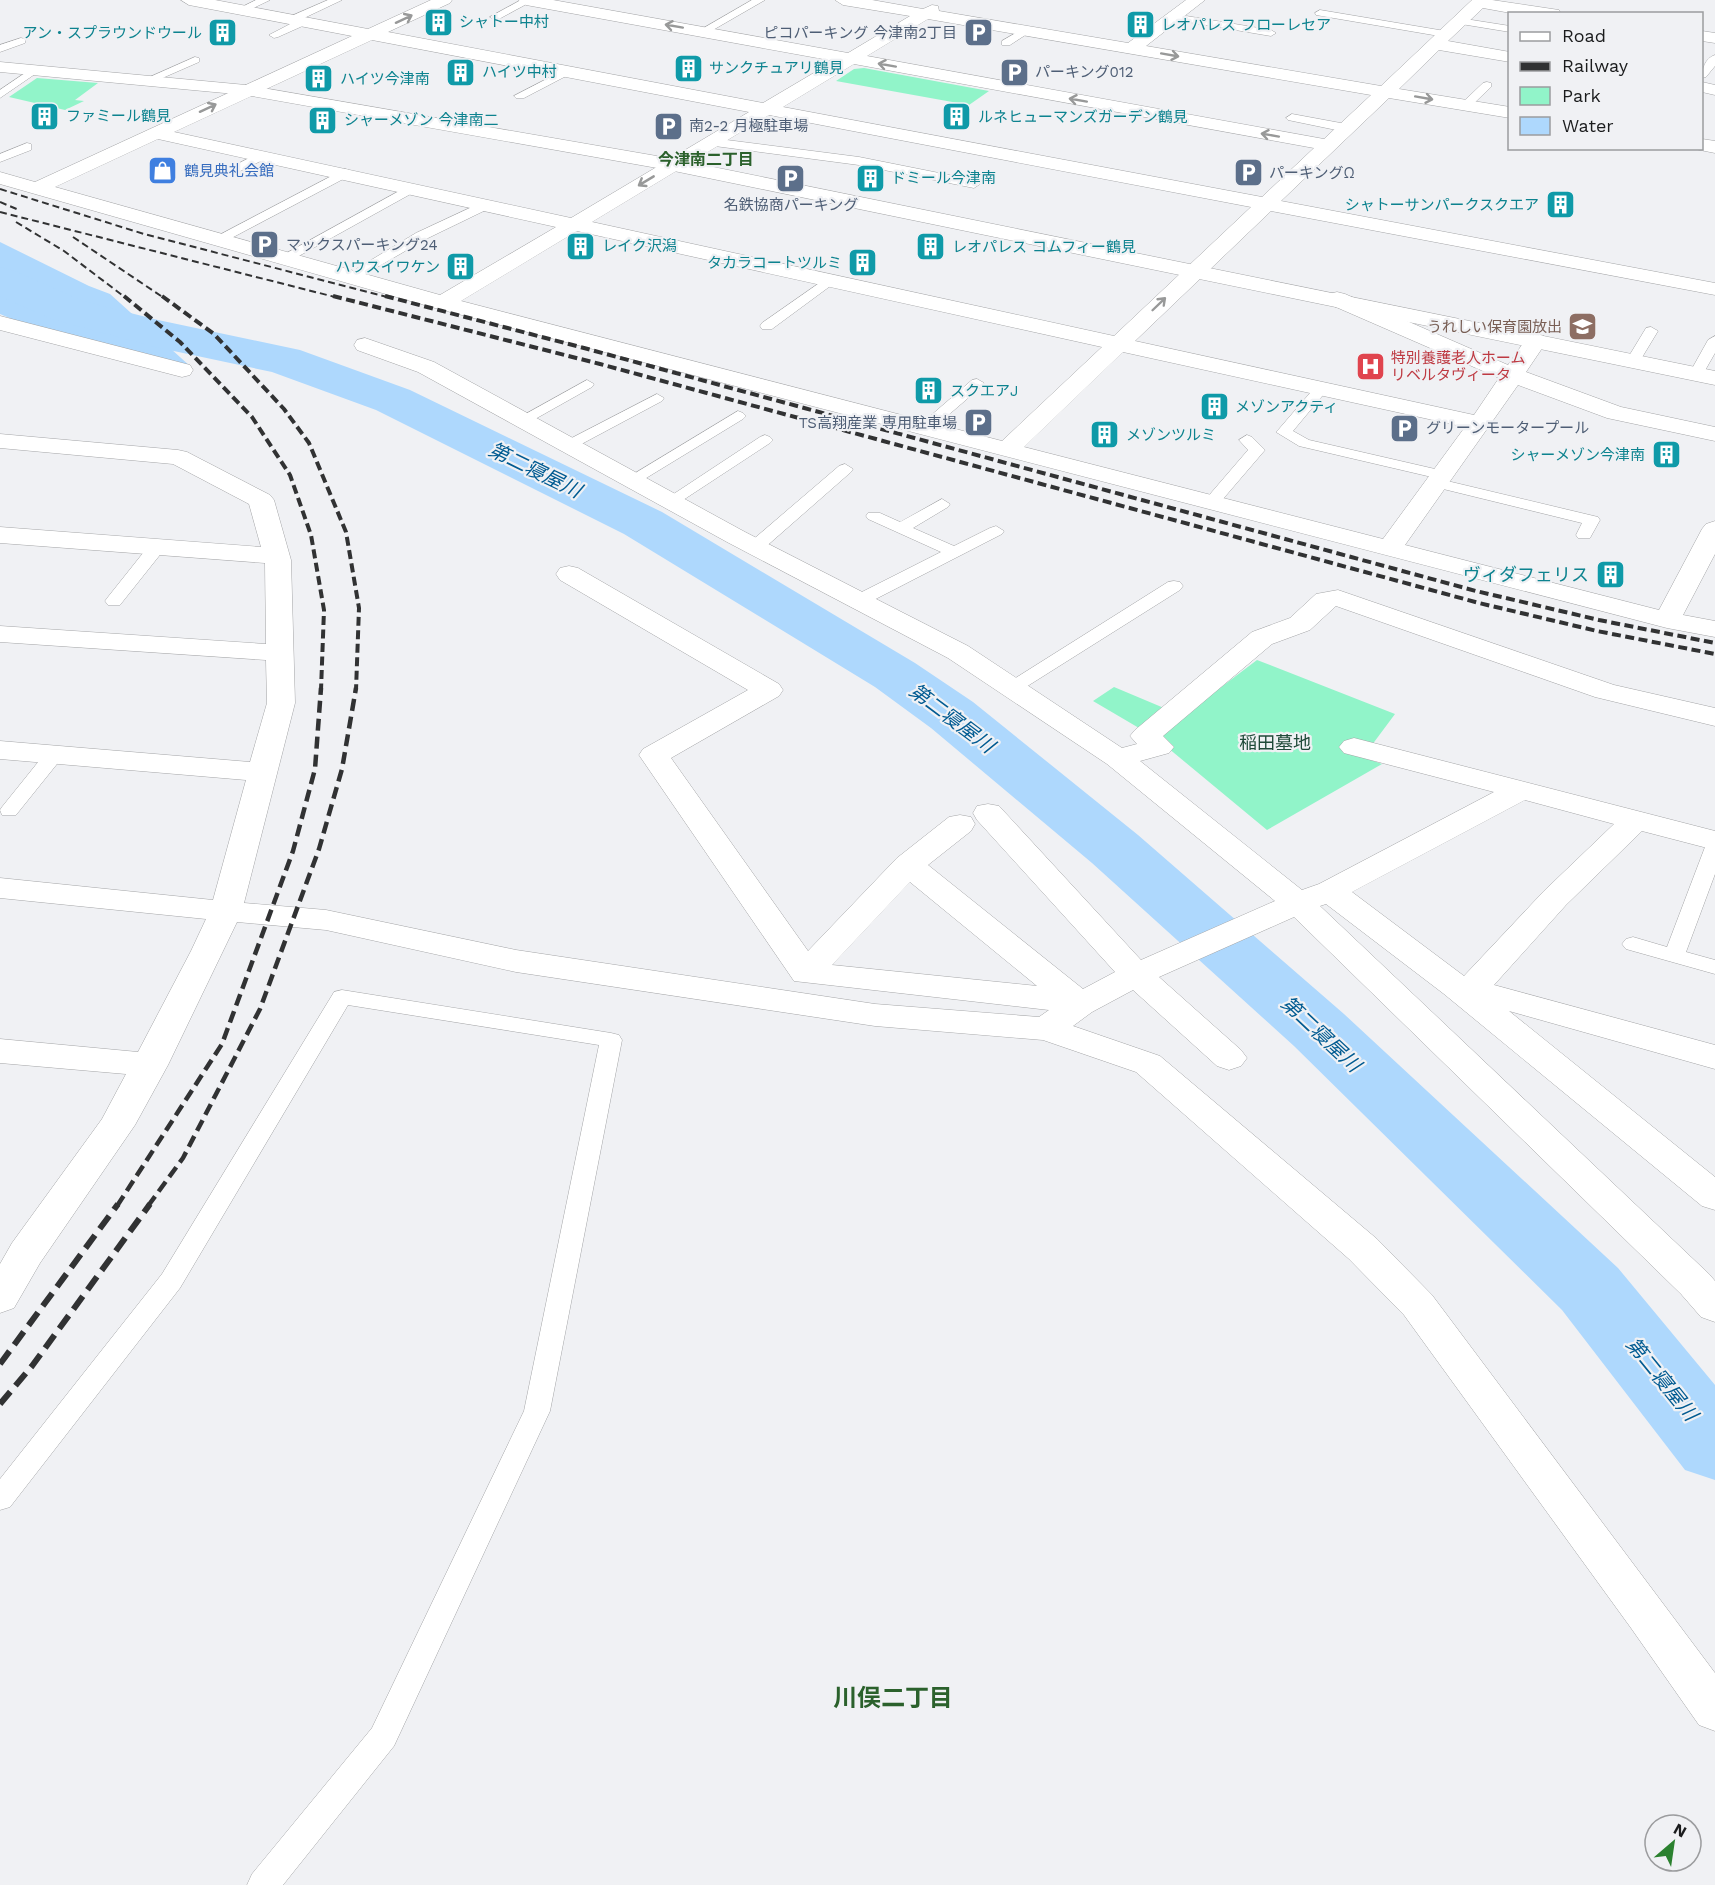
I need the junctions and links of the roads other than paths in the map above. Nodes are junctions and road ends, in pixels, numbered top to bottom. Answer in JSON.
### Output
{"nodes":[{"id":1,"x":193,"y":0,"type":"edge"},
{"id":2,"x":265,"y":0,"type":"edge"},
{"id":3,"x":337,"y":0,"type":"edge"},
{"id":4,"x":444,"y":0,"type":"edge"},
{"id":5,"x":528,"y":0,"type":"edge"},
{"id":6,"x":760,"y":0,"type":"edge"},
{"id":7,"x":843,"y":0,"type":"edge"},
{"id":8,"x":949,"y":0,"type":"edge"},
{"id":9,"x":1197,"y":0,"type":"edge"},
{"id":10,"x":1481,"y":1,"type":"edge"},
{"id":11,"x":241,"y":10,"type":"junction"},
{"id":12,"x":1542,"y":12,"type":"edge"},
{"id":13,"x":1320,"y":13,"type":"dead end"},
{"id":14,"x":926,"y":15,"type":"junction"},
{"id":15,"x":495,"y":17,"type":"dead end"},
{"id":16,"x":1174,"y":17,"type":"junction"},
{"id":17,"x":297,"y":21,"type":"junction"},
{"id":18,"x":1508,"y":29,"type":"edge"},
{"id":19,"x":1026,"y":30,"type":"junction"},
{"id":20,"x":702,"y":32,"type":"junction"},
{"id":21,"x":1271,"y":33,"type":"dead end"},
{"id":22,"x":1446,"y":33,"type":"junction"},
{"id":23,"x":274,"y":35,"type":"dead end"},
{"id":24,"x":369,"y":35,"type":"junction"},
{"id":25,"x":21,"y":41,"type":"dead end"},
{"id":26,"x":1006,"y":43,"type":"dead end"},
{"id":27,"x":1132,"y":48,"type":"junction"},
{"id":28,"x":0,"y":49,"type":"edge"},
{"id":29,"x":1508,"y":57,"type":"edge"},
{"id":30,"x":851,"y":58,"type":"junction"},
{"id":31,"x":1715,"y":58,"type":"edge"},
{"id":32,"x":195,"y":60,"type":"dead end"},
{"id":33,"x":0,"y":67,"type":"edge"},
{"id":34,"x":34,"y":70,"type":"junction"},
{"id":35,"x":566,"y":72,"type":"junction"},
{"id":36,"x":147,"y":81,"type":"junction"},
{"id":37,"x":1487,"y":86,"type":"dead end"},
{"id":38,"x":1705,"y":87,"type":"edge"},
{"id":39,"x":246,"y":90,"type":"junction"},
{"id":40,"x":1384,"y":92,"type":"junction"},
{"id":41,"x":0,"y":95,"type":"edge"},
{"id":42,"x":520,"y":96,"type":"dead end"},
{"id":43,"x":1466,"y":105,"type":"junction"},
{"id":44,"x":765,"y":109,"type":"junction"},
{"id":45,"x":1508,"y":113,"type":"edge"},
{"id":46,"x":1293,"y":118,"type":"dead end"},
{"id":47,"x":1346,"y":128,"type":"junction"},
{"id":48,"x":155,"y":133,"type":"junction"},
{"id":49,"x":711,"y":142,"type":"junction"},
{"id":50,"x":1328,"y":145,"type":"junction"},
{"id":51,"x":27,"y":147,"type":"dead end"},
{"id":52,"x":261,"y":156,"type":"junction"},
{"id":53,"x":0,"y":158,"type":"edge"},
{"id":54,"x":674,"y":165,"type":"junction"},
{"id":55,"x":232,"y":170,"type":"dead end"},
{"id":56,"x":345,"y":173,"type":"junction"},
{"id":57,"x":0,"y":178,"type":"edge"},
{"id":58,"x":974,"y":184,"type":"dead end"},
{"id":59,"x":412,"y":188,"type":"junction"},
{"id":60,"x":35,"y":189,"type":"junction"},
{"id":61,"x":1268,"y":203,"type":"junction"},
{"id":62,"x":485,"y":205,"type":"junction"},
{"id":63,"x":573,"y":225,"type":"junction"},
{"id":64,"x":217,"y":240,"type":"junction"},
{"id":65,"x":283,"y":259,"type":"junction"},
{"id":66,"x":1194,"y":271,"type":"junction"},
{"id":67,"x":350,"y":277,"type":"junction"},
{"id":68,"x":828,"y":281,"type":"junction"},
{"id":69,"x":1715,"y":289,"type":"edge"},
{"id":70,"x":1337,"y":299,"type":"junction"},
{"id":71,"x":443,"y":303,"type":"junction"},
{"id":72,"x":0,"y":323,"type":"edge"},
{"id":73,"x":766,"y":326,"type":"dead end"},
{"id":74,"x":1651,"y":331,"type":"dead end"},
{"id":75,"x":1715,"y":340,"type":"edge"},
{"id":76,"x":1536,"y":341,"type":"junction"},
{"id":77,"x":365,"y":345,"type":"dead end"},
{"id":78,"x":1117,"y":345,"type":"junction"},
{"id":79,"x":1633,"y":361,"type":"junction"},
{"id":80,"x":182,"y":370,"type":"dead end"},
{"id":81,"x":1512,"y":375,"type":"junction"},
{"id":82,"x":1705,"y":376,"type":"edge"},
{"id":83,"x":977,"y":383,"type":"dead end"},
{"id":84,"x":586,"y":384,"type":"dead end"},
{"id":85,"x":1321,"y":389,"type":"junction"},
{"id":86,"x":657,"y":398,"type":"dead end"},
{"id":87,"x":738,"y":416,"type":"dead end"},
{"id":88,"x":523,"y":420,"type":"junction"},
{"id":89,"x":1480,"y":423,"type":"junction"},
{"id":90,"x":926,"y":427,"type":"junction"},
{"id":91,"x":1715,"y":434,"type":"edge"},
{"id":92,"x":765,"y":440,"type":"dead end"},
{"id":93,"x":1247,"y":440,"type":"dead end"},
{"id":94,"x":0,"y":441,"type":"edge"},
{"id":95,"x":569,"y":445,"type":"junction"},
{"id":96,"x":1006,"y":450,"type":"junction"},
{"id":97,"x":845,"y":469,"type":"dead end"},
{"id":98,"x":1440,"y":479,"type":"junction"},
{"id":99,"x":632,"y":480,"type":"junction"},
{"id":100,"x":670,"y":501,"type":"junction"},
{"id":101,"x":1211,"y":503,"type":"junction"},
{"id":102,"x":942,"y":504,"type":"dead end"},
{"id":103,"x":874,"y":516,"type":"dead end"},
{"id":104,"x":901,"y":528,"type":"junction"},
{"id":105,"x":1715,"y":529,"type":"edge"},
{"id":106,"x":996,"y":531,"type":"dead end"},
{"id":107,"x":0,"y":535,"type":"edge"},
{"id":108,"x":1584,"y":535,"type":"dead end"},
{"id":109,"x":157,"y":547,"type":"junction"},
{"id":110,"x":755,"y":547,"type":"junction"},
{"id":111,"x":1389,"y":549,"type":"junction"},
{"id":112,"x":954,"y":552,"type":"junction"},
{"id":113,"x":277,"y":556,"type":"junction"},
{"id":114,"x":569,"y":574,"type":"dead end"},
{"id":115,"x":1174,"y":586,"type":"dead end"},
{"id":116,"x":114,"y":601,"type":"dead end"},
{"id":117,"x":858,"y":601,"type":"junction"},
{"id":118,"x":1667,"y":620,"type":"junction"},
{"id":119,"x":1715,"y":629,"type":"edge"},
{"id":120,"x":0,"y":634,"type":"edge"},
{"id":121,"x":280,"y":653,"type":"junction"},
{"id":122,"x":1012,"y":688,"type":"junction"},
{"id":123,"x":1715,"y":717,"type":"edge"},
{"id":124,"x":1354,"y":747,"type":"dead end"},
{"id":125,"x":0,"y":750,"type":"edge"},
{"id":126,"x":54,"y":755,"type":"junction"},
{"id":127,"x":1118,"y":758,"type":"junction"},
{"id":128,"x":262,"y":772,"type":"junction"},
{"id":129,"x":1521,"y":790,"type":"junction"},
{"id":130,"x":9,"y":811,"type":"dead end"},
{"id":131,"x":1635,"y":820,"type":"junction"},
{"id":132,"x":1715,"y":841,"type":"edge"},
{"id":133,"x":1715,"y":847,"type":"edge"},
{"id":134,"x":908,"y":865,"type":"junction"},
{"id":135,"x":0,"y":888,"type":"edge"},
{"id":136,"x":1330,"y":891,"type":"junction"},
{"id":137,"x":1298,"y":903,"type":"junction"},
{"id":138,"x":226,"y":910,"type":"junction"},
{"id":139,"x":1633,"y":944,"type":"dead end"},
{"id":140,"x":1674,"y":956,"type":"junction"},
{"id":141,"x":1715,"y":967,"type":"edge"},
{"id":142,"x":806,"y":972,"type":"junction"},
{"id":143,"x":1136,"y":975,"type":"junction"},
{"id":144,"x":1463,"y":988,"type":"junction"},
{"id":145,"x":1080,"y":1004,"type":"junction"},
{"id":146,"x":1046,"y":1029,"type":"junction"},
{"id":147,"x":0,"y":1051,"type":"edge"},
{"id":148,"x":1715,"y":1057,"type":"edge"},
{"id":149,"x":1229,"y":1058,"type":"dead end"},
{"id":150,"x":150,"y":1065,"type":"junction"},
{"id":151,"x":1715,"y":1197,"type":"edge"},
{"id":152,"x":13,"y":1251,"type":"edge"},
{"id":153,"x":0,"y":1298,"type":"edge"},
{"id":154,"x":1715,"y":1307,"type":"edge"},
{"id":155,"x":0,"y":1500,"type":"edge"},
{"id":156,"x":1715,"y":1710,"type":"edge"},
{"id":157,"x":263,"y":1885,"type":"edge"}],
"edges":[{"from":1,"to":11,"type":"street"},
{"from":2,"to":11,"type":"lane"},
{"from":3,"to":17,"type":"lane"},
{"from":24,"to":4,"type":"street","one_way":true},
{"from":5,"to":15,"type":"lane"},
{"from":20,"to":5,"type":"street","one_way":true},
{"from":6,"to":20,"type":"lane"},
{"from":7,"to":14,"type":"street"},
{"from":8,"to":14,"type":"street"},
{"from":9,"to":16,"type":"street"},
{"from":10,"to":12,"type":"street"},
{"from":10,"to":22,"type":"street"},
{"from":11,"to":17,"type":"street"},
{"from":13,"to":22,"type":"lane"},
{"from":14,"to":19,"type":"street"},
{"from":14,"to":30,"type":"street"},
{"from":16,"to":21,"type":"lane"},
{"from":16,"to":27,"type":"street"},
{"from":17,"to":23,"type":"lane"},
{"from":17,"to":24,"type":"street"},
{"from":18,"to":22,"type":"lane"},
{"from":19,"to":26,"type":"lane"},
{"from":19,"to":27,"type":"street"},
{"from":20,"to":30,"type":"street"},
{"from":22,"to":29,"type":"street"},
{"from":22,"to":40,"type":"street"},
{"from":24,"to":35,"type":"street"},
{"from":24,"to":39,"type":"street"},
{"from":25,"to":28,"type":"lane"},
{"from":27,"to":40,"type":"street","one_way":true},
{"from":30,"to":44,"type":"street"},
{"from":50,"to":30,"type":"street","one_way":true},
{"from":31,"to":38,"type":"lane"},
{"from":32,"to":36,"type":"lane"},
{"from":33,"to":34,"type":"street"},
{"from":34,"to":36,"type":"street"},
{"from":34,"to":41,"type":"lane"},
{"from":35,"to":42,"type":"lane"},
{"from":35,"to":44,"type":"street"},
{"from":36,"to":39,"type":"street"},
{"from":37,"to":43,"type":"lane"},
{"from":48,"to":39,"type":"street","one_way":true},
{"from":39,"to":54,"type":"street"},
{"from":40,"to":43,"type":"street","one_way":true},
{"from":40,"to":47,"type":"street"},
{"from":43,"to":45,"type":"street"},
{"from":44,"to":49,"type":"street"},
{"from":44,"to":61,"type":"street"},
{"from":46,"to":47,"type":"lane"},
{"from":47,"to":50,"type":"street"},
{"from":48,"to":52,"type":"street"},
{"from":48,"to":60,"type":"street"},
{"from":49,"to":54,"type":"street"},
{"from":49,"to":58,"type":"lane"},
{"from":50,"to":61,"type":"street"},
{"from":51,"to":53,"type":"lane"},
{"from":52,"to":55,"type":"lane"},
{"from":52,"to":56,"type":"street"},
{"from":54,"to":63,"type":"street","one_way":true},
{"from":54,"to":66,"type":"street"},
{"from":56,"to":59,"type":"street"},
{"from":56,"to":64,"type":"lane"},
{"from":57,"to":60,"type":"street"},
{"from":59,"to":62,"type":"street"},
{"from":59,"to":65,"type":"lane"},
{"from":60,"to":64,"type":"street"},
{"from":61,"to":66,"type":"street"},
{"from":61,"to":69,"type":"street"},
{"from":62,"to":63,"type":"street"},
{"from":62,"to":67,"type":"lane"},
{"from":63,"to":68,"type":"street"},
{"from":63,"to":71,"type":"street"},
{"from":64,"to":65,"type":"street"},
{"from":65,"to":67,"type":"street"},
{"from":66,"to":70,"type":"street"},
{"from":78,"to":66,"type":"street","one_way":true},
{"from":67,"to":71,"type":"street"},
{"from":68,"to":73,"type":"lane"},
{"from":68,"to":78,"type":"street"},
{"from":70,"to":76,"type":"street"},
{"from":70,"to":81,"type":"street"},
{"from":71,"to":90,"type":"street"},
{"from":72,"to":80,"type":"street"},
{"from":74,"to":79,"type":"lane"},
{"from":75,"to":82,"type":"lane"},
{"from":76,"to":79,"type":"street"},
{"from":76,"to":81,"type":"street"},
{"from":77,"to":88,"type":"street"},
{"from":78,"to":85,"type":"street"},
{"from":78,"to":96,"type":"street"},
{"from":79,"to":82,"type":"street"},
{"from":81,"to":89,"type":"street"},
{"from":81,"to":91,"type":"street"},
{"from":83,"to":90,"type":"lane"},
{"from":84,"to":88,"type":"lane"},
{"from":85,"to":89,"type":"street"},
{"from":85,"to":98,"type":"lane"},
{"from":86,"to":95,"type":"lane"},
{"from":87,"to":99,"type":"lane"},
{"from":88,"to":95,"type":"street"},
{"from":89,"to":98,"type":"street"},
{"from":90,"to":96,"type":"street"},
{"from":92,"to":100,"type":"lane"},
{"from":93,"to":101,"type":"lane"},
{"from":94,"to":113,"type":"street"},
{"from":95,"to":99,"type":"street"},
{"from":96,"to":101,"type":"street"},
{"from":97,"to":110,"type":"lane"},
{"from":98,"to":108,"type":"lane"},
{"from":98,"to":111,"type":"street"},
{"from":99,"to":100,"type":"street"},
{"from":100,"to":110,"type":"street"},
{"from":101,"to":111,"type":"street"},
{"from":102,"to":104,"type":"lane"},
{"from":103,"to":104,"type":"lane"},
{"from":104,"to":112,"type":"lane"},
{"from":105,"to":118,"type":"street"},
{"from":106,"to":112,"type":"lane"},
{"from":107,"to":109,"type":"street"},
{"from":109,"to":113,"type":"street"},
{"from":109,"to":116,"type":"lane"},
{"from":110,"to":117,"type":"street"},
{"from":111,"to":118,"type":"street"},
{"from":112,"to":117,"type":"lane"},
{"from":113,"to":121,"type":"street"},
{"from":114,"to":142,"type":"street"},
{"from":115,"to":122,"type":"lane"},
{"from":117,"to":122,"type":"street"},
{"from":118,"to":119,"type":"street"},
{"from":120,"to":121,"type":"street"},
{"from":121,"to":128,"type":"street"},
{"from":122,"to":127,"type":"street"},
{"from":123,"to":127,"type":"street"},
{"from":124,"to":129,"type":"street"},
{"from":125,"to":126,"type":"street"},
{"from":126,"to":128,"type":"street"},
{"from":126,"to":130,"type":"lane"},
{"from":127,"to":137,"type":"street"},
{"from":128,"to":138,"type":"street"},
{"from":129,"to":131,"type":"street"},
{"from":129,"to":136,"type":"street"},
{"from":131,"to":132,"type":"street"},
{"from":131,"to":144,"type":"street"},
{"from":133,"to":140,"type":"lane"},
{"from":134,"to":142,"type":"street"},
{"from":134,"to":143,"type":"street"},
{"from":134,"to":145,"type":"street"},
{"from":135,"to":138,"type":"street"},
{"from":136,"to":137,"type":"street"},
{"from":136,"to":144,"type":"street"},
{"from":137,"to":143,"type":"street"},
{"from":137,"to":154,"type":"street"},
{"from":138,"to":146,"type":"street"},
{"from":138,"to":150,"type":"street"},
{"from":139,"to":140,"type":"lane"},
{"from":140,"to":141,"type":"lane"},
{"from":142,"to":145,"type":"street"},
{"from":143,"to":145,"type":"street"},
{"from":143,"to":149,"type":"street"},
{"from":144,"to":148,"type":"street"},
{"from":144,"to":151,"type":"street"},
{"from":145,"to":146,"type":"street"},
{"from":146,"to":156,"type":"street"},
{"from":147,"to":150,"type":"street"},
{"from":150,"to":152,"type":"street"},
{"from":152,"to":153,"type":"street"},
{"from":155,"to":157,"type":"lane"}]}
